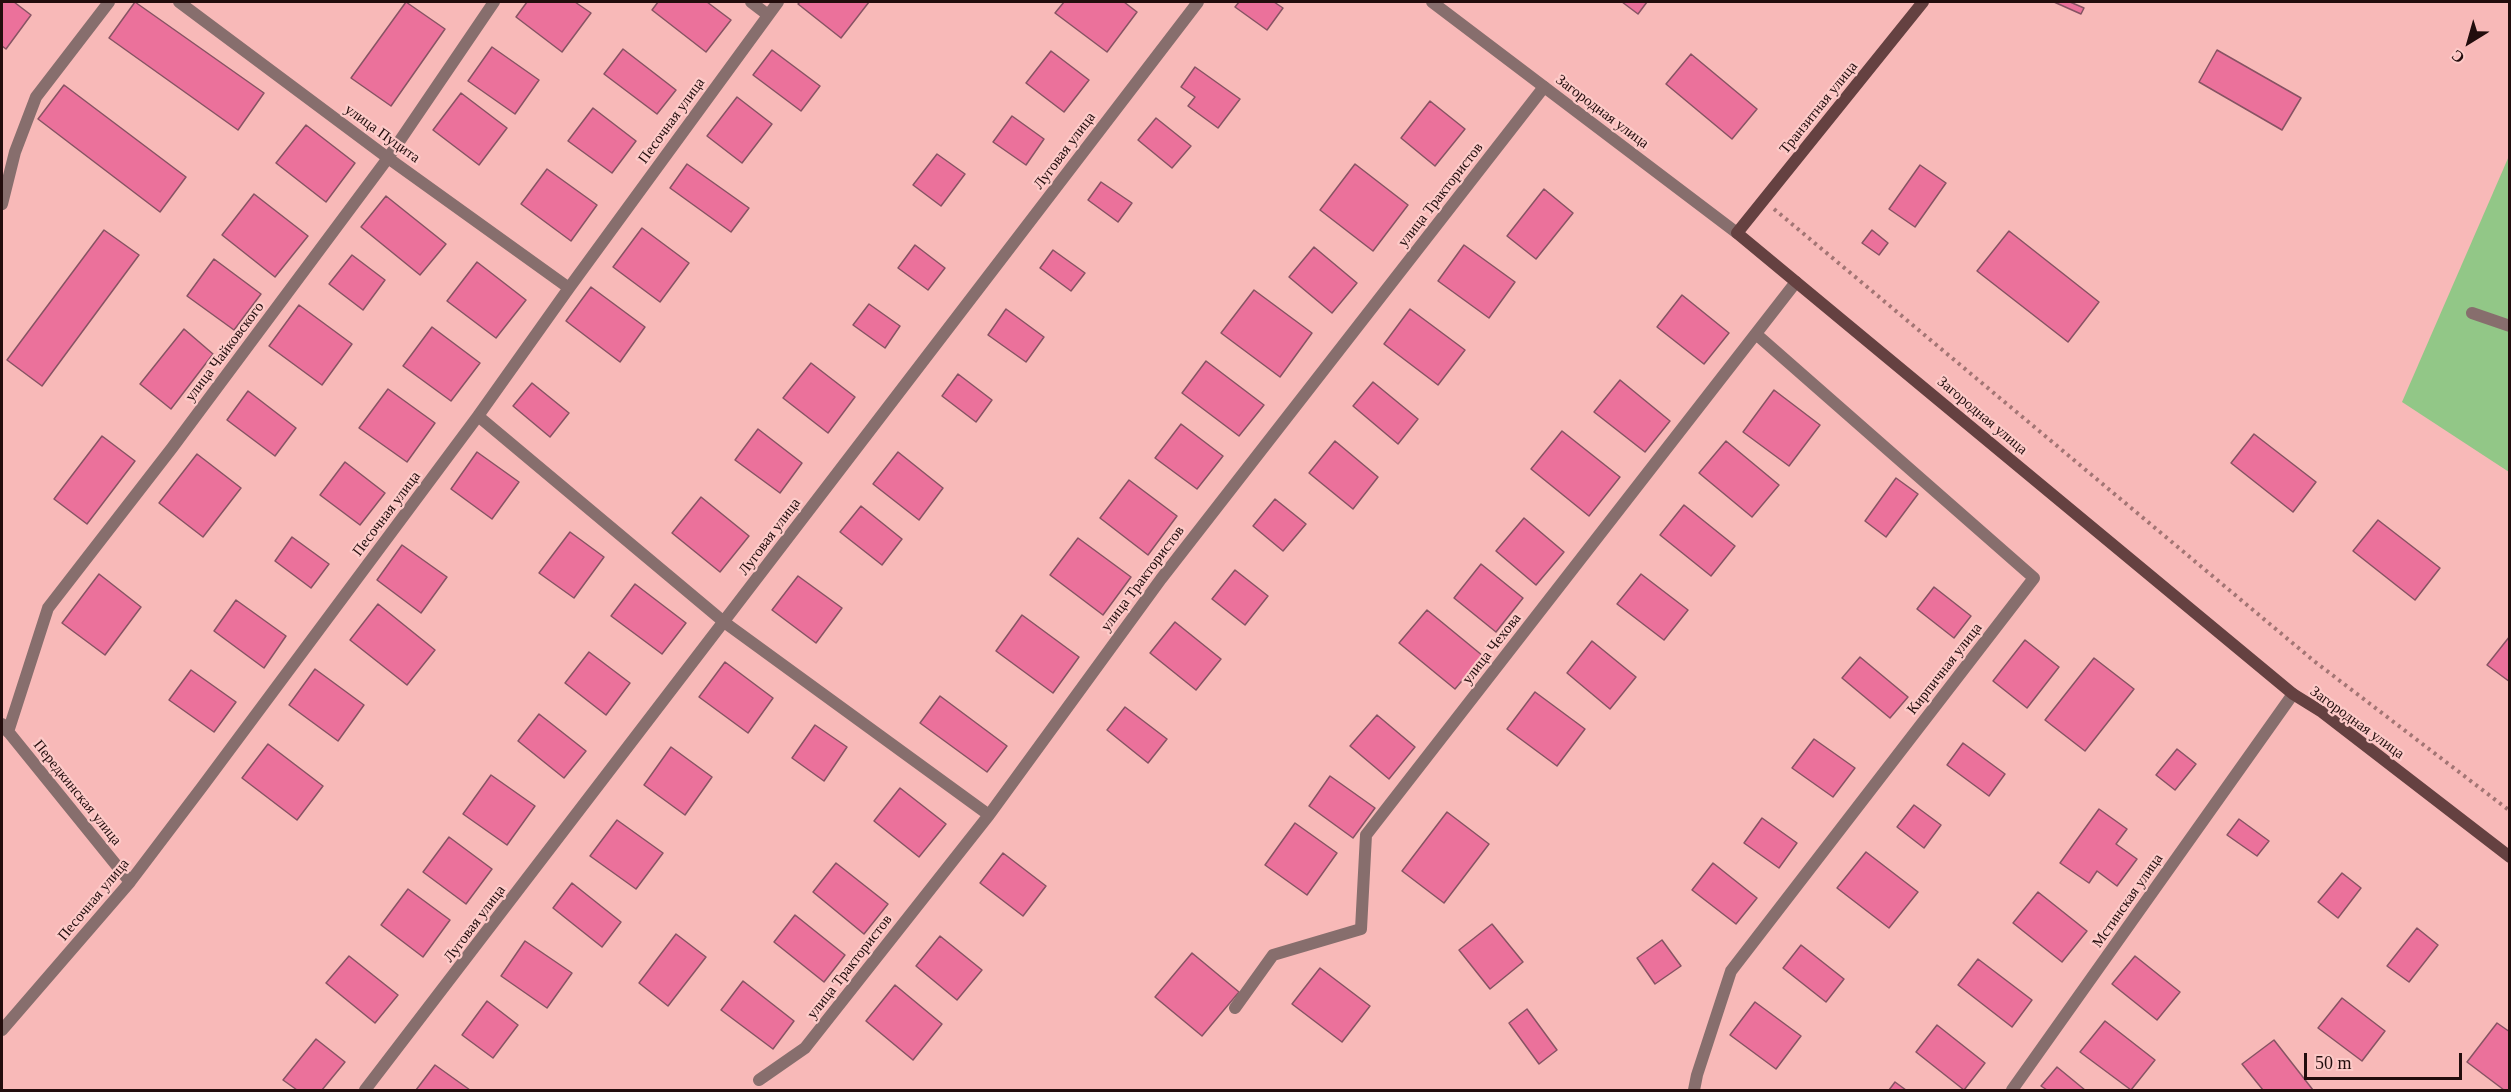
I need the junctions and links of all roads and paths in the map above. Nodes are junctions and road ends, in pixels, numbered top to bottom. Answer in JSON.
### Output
{"nodes":[{"id":1,"x":109,"y":2,"type":"edge"},
{"id":2,"x":178,"y":2,"type":"edge"},
{"id":3,"x":494,"y":2,"type":"edge"},
{"id":4,"x":750,"y":2,"type":"edge"},
{"id":5,"x":778,"y":2,"type":"edge"},
{"id":6,"x":1197,"y":2,"type":"edge"},
{"id":7,"x":1432,"y":2,"type":"edge"},
{"id":8,"x":1923,"y":2,"type":"edge"},
{"id":9,"x":768,"y":15,"type":"junction"},
{"id":10,"x":1544,"y":87,"type":"junction"},
{"id":11,"x":388,"y":158,"type":"junction"},
{"id":12,"x":1764,"y":200,"type":"junction"},
{"id":13,"x":2,"y":204,"type":"edge"},
{"id":14,"x":1737,"y":233,"type":"junction"},
{"id":15,"x":1796,"y":282,"type":"junction"},
{"id":16,"x":569,"y":288,"type":"junction"},
{"id":17,"x":2472,"y":313,"type":"dead end"},
{"id":18,"x":2510,"y":326,"type":"edge"},
{"id":19,"x":1756,"y":334,"type":"junction"},
{"id":20,"x":478,"y":416,"type":"junction"},
{"id":21,"x":724,"y":622,"type":"junction"},
{"id":22,"x":2293,"y":694,"type":"junction"},
{"id":23,"x":5,"y":728,"type":"edge"},
{"id":24,"x":2510,"y":811,"type":"edge"},
{"id":25,"x":989,"y":815,"type":"junction"},
{"id":26,"x":2510,"y":856,"type":"edge"},
{"id":27,"x":130,"y":882,"type":"junction"},
{"id":28,"x":1235,"y":1008,"type":"dead end"},
{"id":29,"x":2,"y":1030,"type":"edge"},
{"id":30,"x":759,"y":1080,"type":"dead end"},
{"id":31,"x":364,"y":1090,"type":"edge"},
{"id":32,"x":1695,"y":1090,"type":"edge"},
{"id":33,"x":2012,"y":1090,"type":"edge"}],
"edges":[{"from":1,"to":13,"type":"street"},
{"from":2,"to":11,"type":"street","name":"улица Пуцита"},
{"from":3,"to":11,"type":"street","name":"улица Чайковского"},
{"from":4,"to":9,"type":"street"},
{"from":5,"to":9,"type":"street","name":"Песочная улица"},
{"from":6,"to":21,"type":"street","name":"Луговая улица"},
{"from":7,"to":10,"type":"street","name":"Загородная улица"},
{"from":8,"to":12,"type":"main road","name":"Транзитная улица"},
{"from":9,"to":16,"type":"street","name":"Песочная улица"},
{"from":10,"to":14,"type":"street","name":"Загородная улица"},
{"from":10,"to":25,"type":"street","name":"улица Трактористов"},
{"from":11,"to":16,"type":"street","name":"улица Пуцита"},
{"from":11,"to":23,"type":"street","name":"улица Чайковского"},
{"from":12,"to":14,"type":"main road","name":"Транзитная улица"},
{"from":12,"to":24,"type":"path"},
{"from":14,"to":15,"type":"main road","name":"Загородная улица"},
{"from":15,"to":19,"type":"street","name":"улица Чехова"},
{"from":15,"to":22,"type":"main road","name":"Загородная улица"},
{"from":16,"to":20,"type":"street","name":"Песочная улица"},
{"from":17,"to":18,"type":"street"},
{"from":19,"to":28,"type":"street","name":"улица Чехова"},
{"from":19,"to":32,"type":"street","name":"Кирпичная улица"},
{"from":20,"to":21,"type":"street"},
{"from":20,"to":27,"type":"street","name":"Песочная улица"},
{"from":21,"to":25,"type":"street"},
{"from":21,"to":31,"type":"street","name":"Луговая улица"},
{"from":22,"to":26,"type":"main road","name":"Загородная улица"},
{"from":22,"to":33,"type":"street","name":"Мстинская улица"},
{"from":23,"to":27,"type":"street","name":"Передкинская улица"},
{"from":25,"to":30,"type":"street","name":"улица Трактористов"},
{"from":27,"to":29,"type":"street","name":"Песочная улица"}]}
